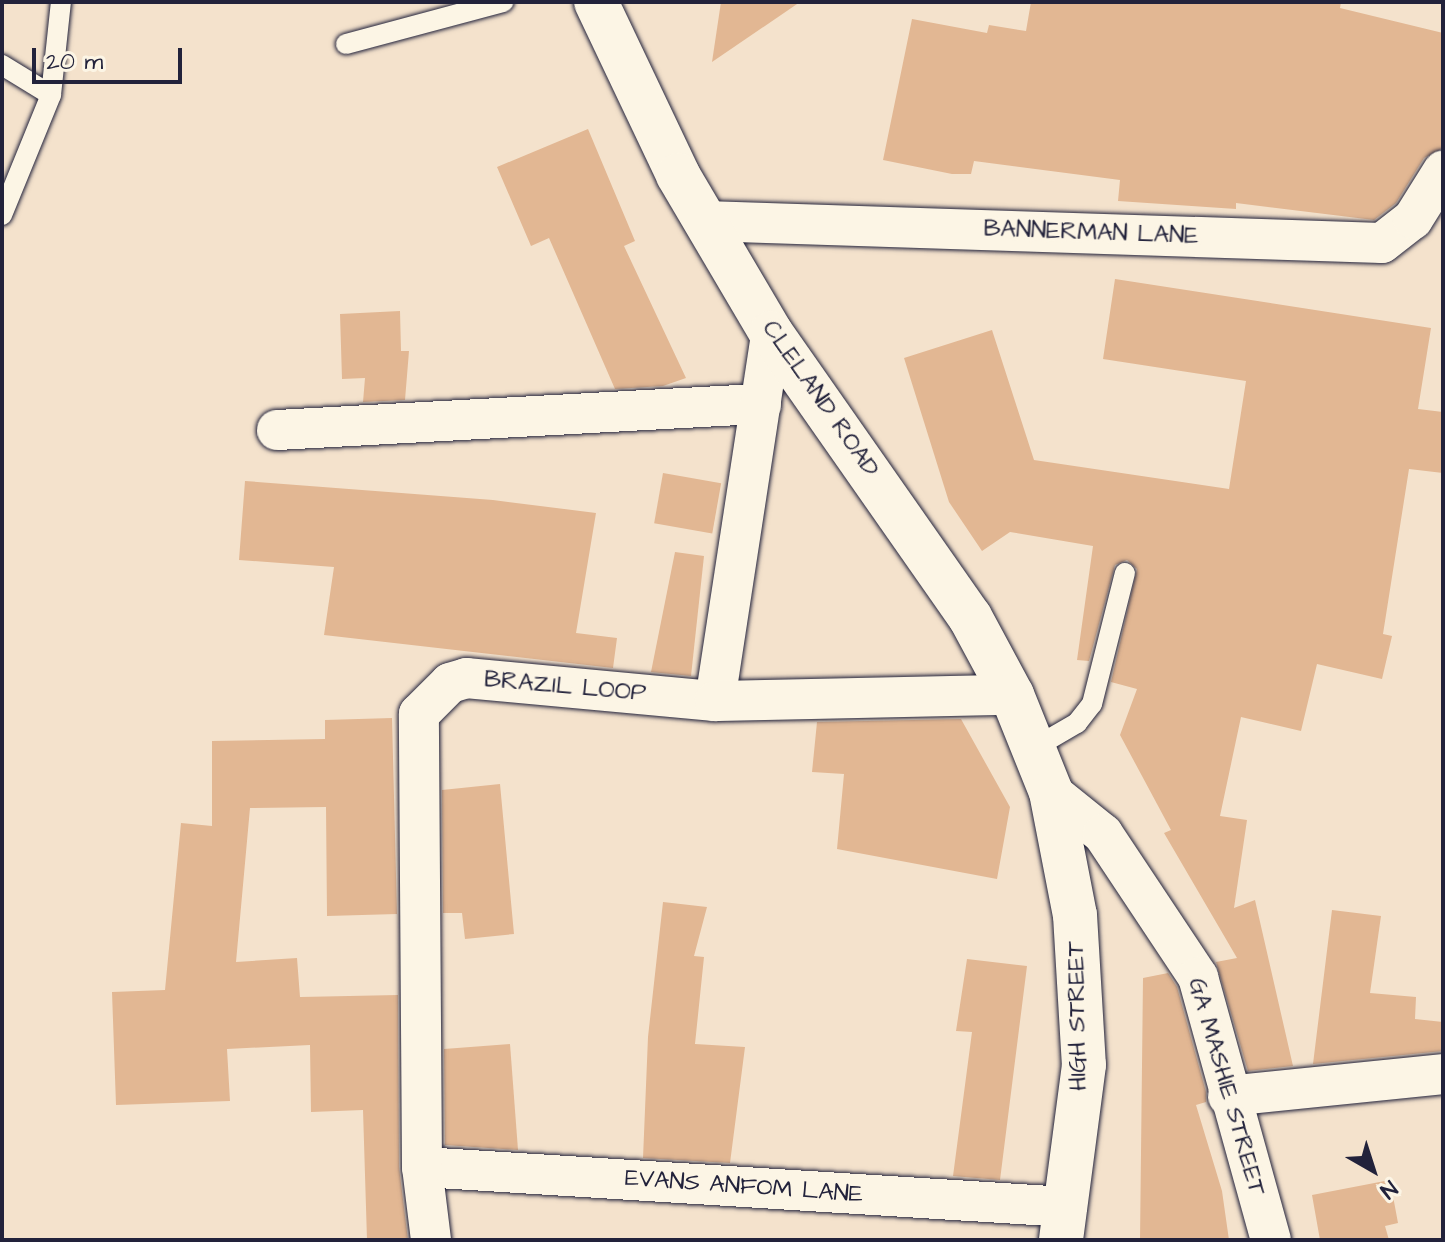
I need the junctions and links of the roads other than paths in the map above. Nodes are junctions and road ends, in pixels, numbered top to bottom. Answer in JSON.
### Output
{"nodes":[{"id":1,"x":61,"y":2,"type":"edge"},
{"id":2,"x":503,"y":2,"type":"edge"},
{"id":3,"x":596,"y":2,"type":"edge"},
{"id":4,"x":346,"y":44,"type":"dead end"},
{"id":5,"x":2,"y":65,"type":"edge"},
{"id":6,"x":51,"y":95,"type":"junction"},
{"id":7,"x":1443,"y":171,"type":"edge"},
{"id":8,"x":2,"y":215,"type":"edge"},
{"id":9,"x":705,"y":221,"type":"junction"},
{"id":10,"x":771,"y":333,"type":"junction"},
{"id":11,"x":761,"y":404,"type":"junction"},
{"id":12,"x":277,"y":430,"type":"dead end"},
{"id":13,"x":1125,"y":573,"type":"dead end"},
{"id":14,"x":1012,"y":695,"type":"junction"},
{"id":15,"x":715,"y":701,"type":"junction"},
{"id":16,"x":1034,"y":748,"type":"junction"},
{"id":17,"x":1051,"y":792,"type":"junction"},
{"id":18,"x":1443,"y":1074,"type":"edge"},
{"id":19,"x":1228,"y":1096,"type":"junction"},
{"id":20,"x":422,"y":1167,"type":"junction"},
{"id":21,"x":1064,"y":1224,"type":"edge"},
{"id":22,"x":431,"y":1240,"type":"edge"},
{"id":23,"x":1271,"y":1240,"type":"edge"}],
"edges":[{"from":1,"to":6,"type":"lane"},
{"from":2,"to":4,"type":"lane"},
{"from":3,"to":9,"type":"main road","name":"CLELAND ROAD"},
{"from":5,"to":6,"type":"lane"},
{"from":6,"to":8,"type":"lane"},
{"from":7,"to":9,"type":"street","name":"BANNERMAN LANE"},
{"from":9,"to":10,"type":"main road","name":"CLELAND ROAD"},
{"from":10,"to":11,"type":"street"},
{"from":10,"to":14,"type":"main road","name":"CLELAND ROAD"},
{"from":11,"to":12,"type":"street"},
{"from":11,"to":15,"type":"street"},
{"from":13,"to":16,"type":"lane"},
{"from":14,"to":15,"type":"street","name":"BRAZIL LOOP"},
{"from":14,"to":16,"type":"main road","name":"CLELAND ROAD"},
{"from":15,"to":20,"type":"street","name":"BRAZIL LOOP"},
{"from":16,"to":17,"type":"main road","name":"CLELAND ROAD"},
{"from":17,"to":19,"type":"street","name":"GA MASHIE STREET"},
{"from":17,"to":21,"type":"main road","name":"HIGH STREET"},
{"from":18,"to":19,"type":"street"},
{"from":19,"to":23,"type":"street","name":"GA MASHIE STREET"},
{"from":20,"to":21,"type":"street","name":"EVANS ANFOM LANE"},
{"from":20,"to":22,"type":"street","name":"BRAZIL LOOP"}]}
